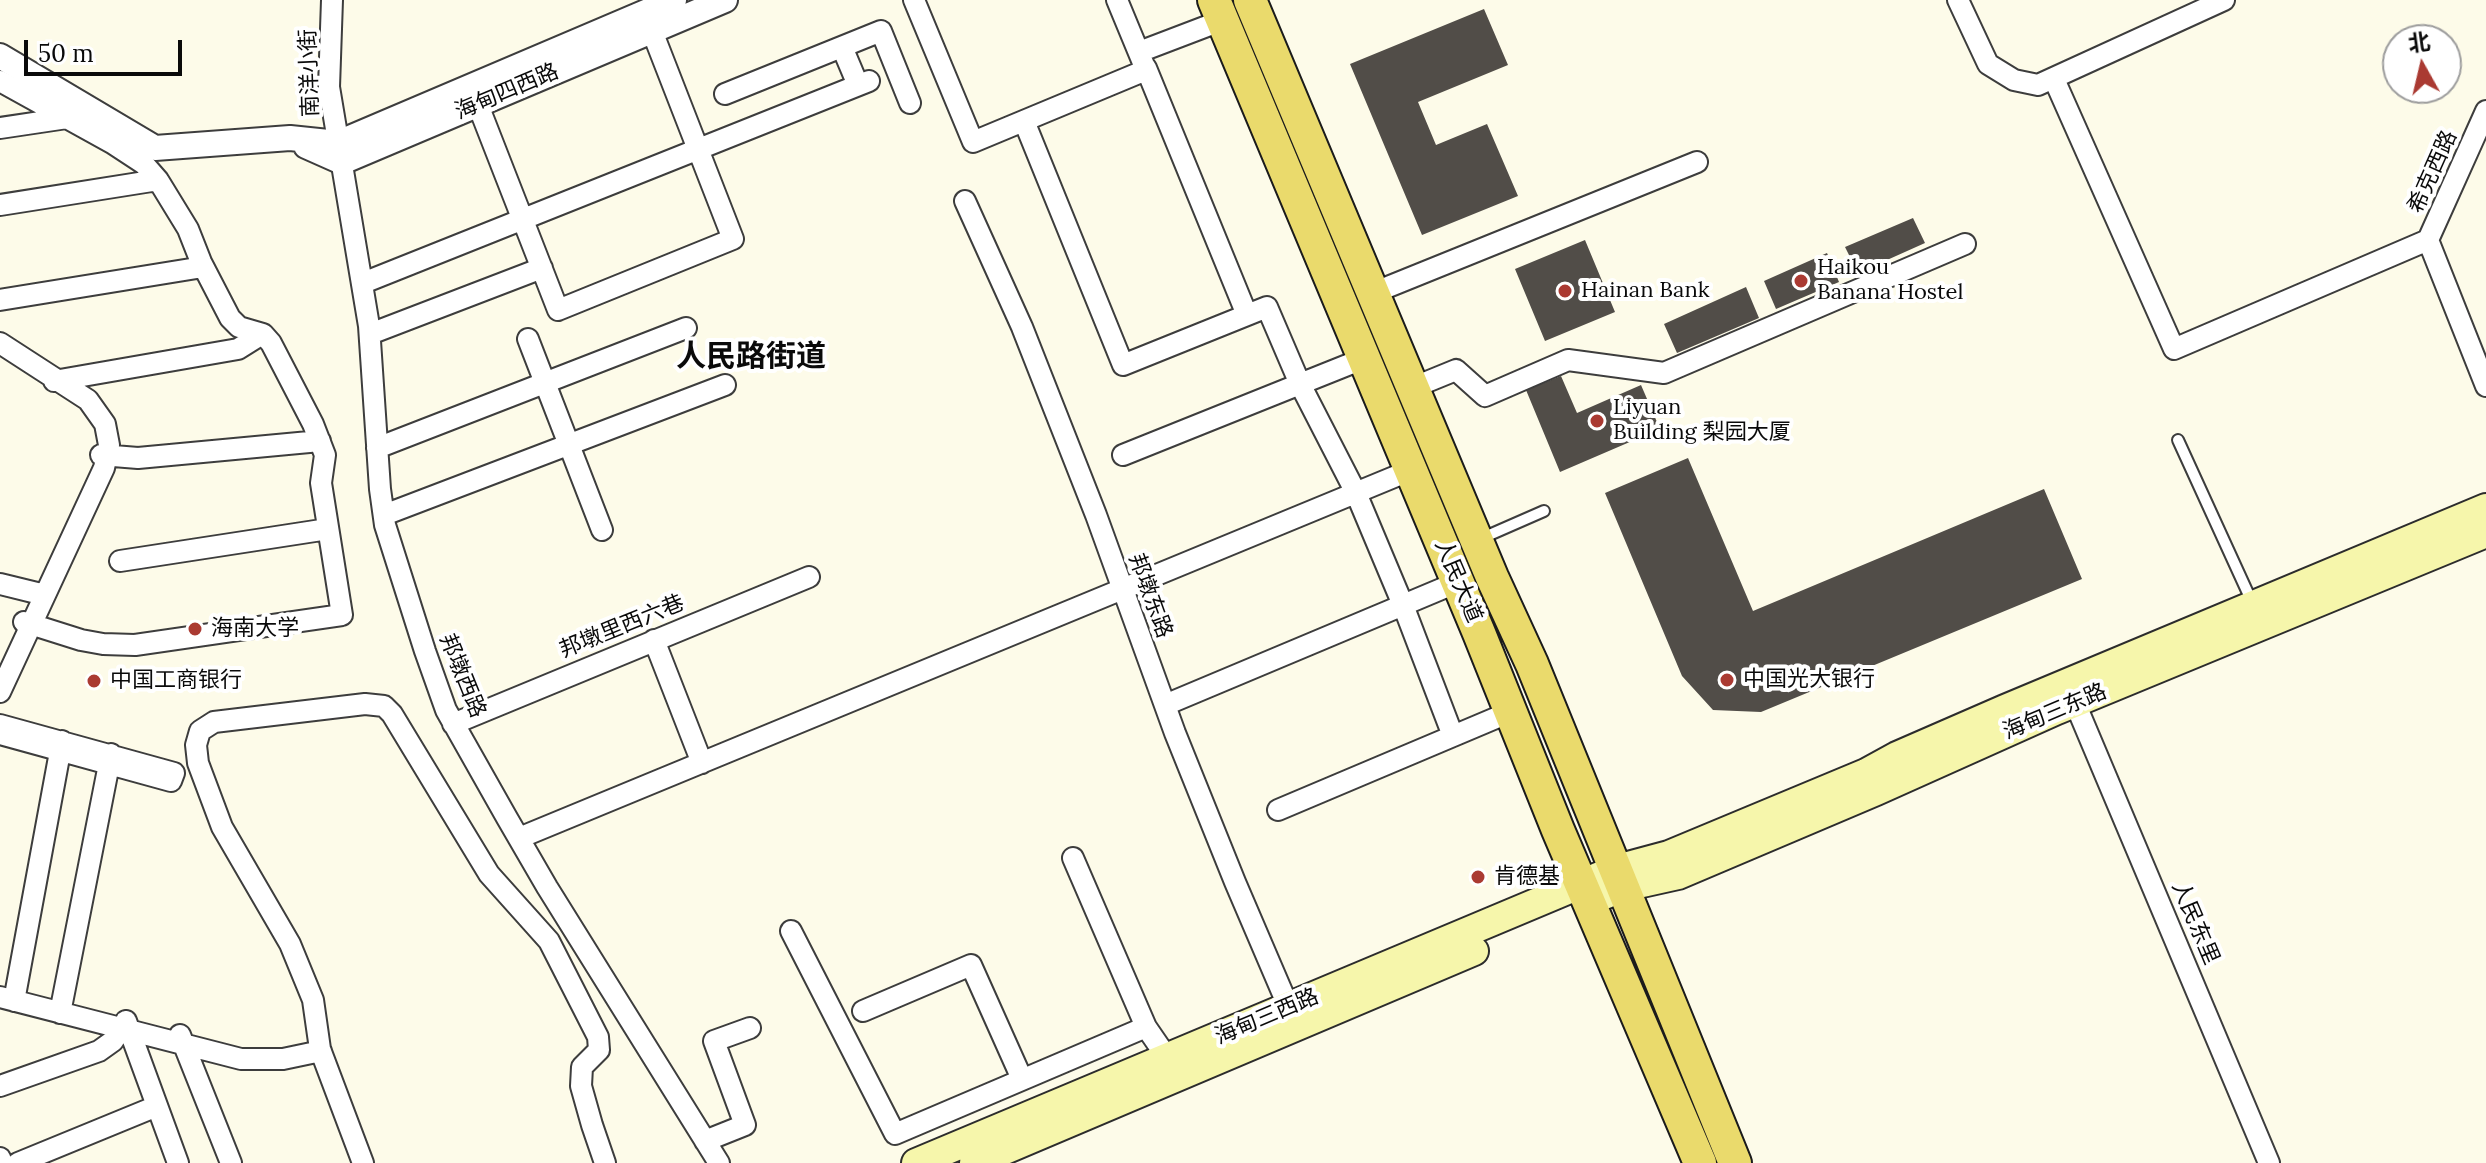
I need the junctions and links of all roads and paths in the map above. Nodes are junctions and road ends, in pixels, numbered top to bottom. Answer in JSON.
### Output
{"nodes":[{"id":1,"x":332,"y":0,"type":"edge"},
{"id":2,"x":674,"y":0,"type":"edge"},
{"id":3,"x":725,"y":0,"type":"edge"},
{"id":4,"x":914,"y":0,"type":"edge"},
{"id":5,"x":1117,"y":0,"type":"edge"},
{"id":6,"x":1250,"y":0,"type":"edge"},
{"id":7,"x":1958,"y":0,"type":"edge"},
{"id":8,"x":2224,"y":0,"type":"edge"},
{"id":9,"x":1218,"y":10,"type":"edge"},
{"id":10,"x":652,"y":31,"type":"junction"},
{"id":11,"x":842,"y":47,"type":"junction"},
{"id":12,"x":0,"y":56,"type":"edge"},
{"id":13,"x":1142,"y":60,"type":"junction"},
{"id":14,"x":2054,"y":79,"type":"junction"},
{"id":15,"x":0,"y":81,"type":"edge"},
{"id":16,"x":725,"y":94,"type":"dead end"},
{"id":17,"x":910,"y":103,"type":"dead end"},
{"id":18,"x":478,"y":105,"type":"junction"},
{"id":19,"x":2486,"y":111,"type":"edge"},
{"id":20,"x":67,"y":118,"type":"junction"},
{"id":21,"x":1024,"y":121,"type":"junction"},
{"id":22,"x":0,"y":128,"type":"edge"},
{"id":23,"x":698,"y":150,"type":"junction"},
{"id":24,"x":340,"y":153,"type":"junction"},
{"id":25,"x":1697,"y":162,"type":"dead end"},
{"id":26,"x":158,"y":180,"type":"junction"},
{"id":27,"x":965,"y":201,"type":"dead end"},
{"id":28,"x":0,"y":205,"type":"edge"},
{"id":29,"x":523,"y":220,"type":"junction"},
{"id":30,"x":2428,"y":240,"type":"junction"},
{"id":31,"x":1965,"y":244,"type":"dead end"},
{"id":32,"x":203,"y":267,"type":"junction"},
{"id":33,"x":542,"y":268,"type":"junction"},
{"id":34,"x":363,"y":283,"type":"junction"},
{"id":35,"x":1373,"y":293,"type":"junction"},
{"id":36,"x":0,"y":300,"type":"edge"},
{"id":37,"x":1247,"y":315,"type":"junction"},
{"id":38,"x":686,"y":328,"type":"dead end"},
{"id":39,"x":262,"y":334,"type":"junction"},
{"id":40,"x":370,"y":334,"type":"junction"},
{"id":41,"x":528,"y":339,"type":"dead end"},
{"id":42,"x":0,"y":343,"type":"edge"},
{"id":43,"x":0,"y":350,"type":"edge"},
{"id":44,"x":1365,"y":358,"type":"junction"},
{"id":45,"x":54,"y":380,"type":"junction"},
{"id":46,"x":545,"y":383,"type":"junction"},
{"id":47,"x":1300,"y":384,"type":"junction"},
{"id":48,"x":725,"y":385,"type":"dead end"},
{"id":49,"x":2486,"y":386,"type":"edge"},
{"id":50,"x":1412,"y":388,"type":"junction"},
{"id":51,"x":2178,"y":440,"type":"dead end"},
{"id":52,"x":320,"y":441,"type":"junction"},
{"id":53,"x":569,"y":445,"type":"junction"},
{"id":54,"x":377,"y":448,"type":"junction"},
{"id":55,"x":104,"y":455,"type":"junction"},
{"id":56,"x":1123,"y":455,"type":"dead end"},
{"id":57,"x":1411,"y":470,"type":"junction"},
{"id":58,"x":1356,"y":493,"type":"junction"},
{"id":59,"x":2486,"y":508,"type":"edge"},
{"id":60,"x":1544,"y":511,"type":"dead end"},
{"id":61,"x":384,"y":515,"type":"junction"},
{"id":62,"x":328,"y":529,"type":"junction"},
{"id":63,"x":602,"y":530,"type":"dead end"},
{"id":64,"x":2486,"y":533,"type":"edge"},
{"id":65,"x":1476,"y":540,"type":"junction"},
{"id":66,"x":120,"y":561,"type":"dead end"},
{"id":67,"x":809,"y":577,"type":"dead end"},
{"id":68,"x":1458,"y":582,"type":"junction"},
{"id":69,"x":0,"y":584,"type":"edge"},
{"id":70,"x":1122,"y":590,"type":"junction"},
{"id":71,"x":41,"y":594,"type":"junction"},
{"id":72,"x":1403,"y":605,"type":"junction"},
{"id":73,"x":2254,"y":605,"type":"junction"},
{"id":74,"x":28,"y":623,"type":"junction"},
{"id":75,"x":654,"y":640,"type":"junction"},
{"id":76,"x":0,"y":673,"type":"edge"},
{"id":77,"x":0,"y":692,"type":"edge"},
{"id":78,"x":2075,"y":703,"type":"junction"},
{"id":79,"x":1165,"y":705,"type":"junction"},
{"id":80,"x":1510,"y":712,"type":"junction"},
{"id":81,"x":453,"y":724,"type":"junction"},
{"id":82,"x":0,"y":725,"type":"edge"},
{"id":83,"x":0,"y":734,"type":"edge"},
{"id":84,"x":1453,"y":736,"type":"junction"},
{"id":85,"x":56,"y":745,"type":"junction"},
{"id":86,"x":702,"y":763,"type":"junction"},
{"id":87,"x":1278,"y":810,"type":"dead end"},
{"id":88,"x":519,"y":838,"type":"junction"},
{"id":89,"x":1073,"y":858,"type":"dead end"},
{"id":90,"x":1620,"y":878,"type":"junction"},
{"id":91,"x":1585,"y":893,"type":"junction"},
{"id":92,"x":791,"y":931,"type":"dead end"},
{"id":93,"x":6,"y":995,"type":"edge"},
{"id":94,"x":1289,"y":1008,"type":"junction"},
{"id":95,"x":61,"y":1009,"type":"junction"},
{"id":96,"x":863,"y":1011,"type":"dead end"},
{"id":97,"x":125,"y":1027,"type":"junction"},
{"id":98,"x":1146,"y":1027,"type":"junction"},
{"id":99,"x":750,"y":1028,"type":"dead end"},
{"id":100,"x":181,"y":1039,"type":"junction"},
{"id":101,"x":320,"y":1048,"type":"junction"},
{"id":102,"x":1168,"y":1059,"type":"junction"},
{"id":103,"x":1022,"y":1079,"type":"junction"},
{"id":104,"x":0,"y":1086,"type":"edge"},
{"id":105,"x":157,"y":1106,"type":"junction"},
{"id":106,"x":705,"y":1141,"type":"junction"},
{"id":107,"x":18,"y":1163,"type":"edge"},
{"id":108,"x":178,"y":1163,"type":"edge"},
{"id":109,"x":231,"y":1163,"type":"edge"},
{"id":110,"x":363,"y":1163,"type":"edge"},
{"id":111,"x":605,"y":1163,"type":"edge"},
{"id":112,"x":719,"y":1163,"type":"edge"},
{"id":113,"x":916,"y":1163,"type":"edge"},
{"id":114,"x":974,"y":1163,"type":"edge"},
{"id":115,"x":1700,"y":1163,"type":"edge"},
{"id":116,"x":1735,"y":1163,"type":"edge"},
{"id":117,"x":2269,"y":1163,"type":"edge"}],
"edges":[{"from":1,"to":24,"type":"street","name":"南洋小街"},
{"from":2,"to":24,"type":"street","name":"海甸四西路"},
{"from":3,"to":10,"type":"street","name":"海甸四西路"},
{"from":4,"to":21,"type":"street"},
{"from":5,"to":13,"type":"street"},
{"from":6,"to":35,"type":"main road","name":"人民大道"},
{"from":7,"to":14,"type":"street"},
{"from":8,"to":14,"type":"street"},
{"from":9,"to":13,"type":"street"},
{"from":9,"to":44,"type":"main road","name":"人民大道"},
{"from":10,"to":18,"type":"street","name":"海甸四西路"},
{"from":10,"to":23,"type":"street"},
{"from":11,"to":16,"type":"street"},
{"from":11,"to":17,"type":"street"},
{"from":11,"to":23,"type":"street"},
{"from":12,"to":24,"type":"street"},
{"from":13,"to":21,"type":"street"},
{"from":13,"to":37,"type":"street"},
{"from":14,"to":30,"type":"street"},
{"from":15,"to":20,"type":"street"},
{"from":18,"to":24,"type":"street","name":"海甸四西路"},
{"from":18,"to":29,"type":"street"},
{"from":19,"to":30,"type":"street","name":"希克西路"},
{"from":20,"to":22,"type":"street"},
{"from":20,"to":26,"type":"street"},
{"from":21,"to":37,"type":"street"},
{"from":23,"to":29,"type":"street"},
{"from":23,"to":33,"type":"street"},
{"from":24,"to":34,"type":"street","name":"邦墩西路"},
{"from":25,"to":35,"type":"street"},
{"from":26,"to":28,"type":"street"},
{"from":26,"to":32,"type":"street"},
{"from":27,"to":70,"type":"street","name":"邦墩东路"},
{"from":29,"to":33,"type":"street"},
{"from":29,"to":34,"type":"street"},
{"from":30,"to":49,"type":"street","name":"希克西路"},
{"from":31,"to":50,"type":"street"},
{"from":32,"to":36,"type":"street"},
{"from":32,"to":39,"type":"street"},
{"from":33,"to":40,"type":"street"},
{"from":34,"to":40,"type":"street","name":"邦墩西路"},
{"from":35,"to":50,"type":"main road","name":"人民大道"},
{"from":37,"to":47,"type":"street"},
{"from":38,"to":46,"type":"street"},
{"from":39,"to":45,"type":"street"},
{"from":39,"to":52,"type":"street"},
{"from":40,"to":54,"type":"street","name":"邦墩西路"},
{"from":41,"to":46,"type":"street"},
{"from":42,"to":45,"type":"street"},
{"from":43,"to":45,"type":"street"},
{"from":44,"to":47,"type":"street"},
{"from":44,"to":57,"type":"main road","name":"人民大道"},
{"from":45,"to":55,"type":"street"},
{"from":46,"to":53,"type":"street"},
{"from":46,"to":54,"type":"street"},
{"from":47,"to":56,"type":"street"},
{"from":47,"to":58,"type":"street"},
{"from":48,"to":53,"type":"street"},
{"from":50,"to":65,"type":"main road","name":"人民大道"},
{"from":51,"to":73,"type":"lane"},
{"from":52,"to":55,"type":"street"},
{"from":52,"to":62,"type":"street"},
{"from":53,"to":61,"type":"street"},
{"from":53,"to":63,"type":"street"},
{"from":54,"to":61,"type":"street","name":"邦墩西路"},
{"from":55,"to":71,"type":"street"},
{"from":57,"to":58,"type":"street"},
{"from":57,"to":68,"type":"main road","name":"人民大道"},
{"from":58,"to":70,"type":"street"},
{"from":58,"to":72,"type":"street"},
{"from":59,"to":73,"type":"main road"},
{"from":60,"to":65,"type":"lane"},
{"from":61,"to":81,"type":"street","name":"邦墩西路"},
{"from":62,"to":66,"type":"street"},
{"from":62,"to":74,"type":"street"},
{"from":64,"to":78,"type":"main road","name":"海甸三东路"},
{"from":65,"to":90,"type":"main road","name":"人民大道"},
{"from":67,"to":75,"type":"street","name":"邦墩里西六巷"},
{"from":68,"to":72,"type":"street"},
{"from":68,"to":80,"type":"main road","name":"人民大道"},
{"from":69,"to":71,"type":"street"},
{"from":70,"to":79,"type":"street","name":"邦墩东路"},
{"from":70,"to":86,"type":"street"},
{"from":71,"to":74,"type":"street"},
{"from":72,"to":79,"type":"street"},
{"from":72,"to":84,"type":"street"},
{"from":73,"to":90,"type":"main road"},
{"from":74,"to":76,"type":"street"},
{"from":74,"to":77,"type":"street"},
{"from":75,"to":81,"type":"street","name":"邦墩里西六巷"},
{"from":75,"to":86,"type":"street"},
{"from":78,"to":90,"type":"main road","name":"海甸三东路"},
{"from":78,"to":117,"type":"street","name":"人民东里"},
{"from":79,"to":94,"type":"street","name":"邦墩东路"},
{"from":80,"to":84,"type":"street"},
{"from":80,"to":91,"type":"main road","name":"人民大道"},
{"from":81,"to":88,"type":"street","name":"邦墩西路"},
{"from":82,"to":85,"type":"street"},
{"from":83,"to":85,"type":"street"},
{"from":84,"to":87,"type":"street"},
{"from":85,"to":93,"type":"street"},
{"from":85,"to":95,"type":"street"},
{"from":86,"to":88,"type":"street"},
{"from":88,"to":106,"type":"street","name":"邦墩西路"},
{"from":89,"to":98,"type":"street"},
{"from":90,"to":91,"type":"main road","name":"海甸三西路"},
{"from":90,"to":116,"type":"main road","name":"人民大道"},
{"from":91,"to":94,"type":"main road","name":"海甸三西路"},
{"from":91,"to":114,"type":"main road","name":"海甸三西路"},
{"from":91,"to":115,"type":"main road","name":"人民大道"},
{"from":92,"to":103,"type":"street"},
{"from":93,"to":95,"type":"street"},
{"from":94,"to":102,"type":"main road","name":"海甸三西路"},
{"from":95,"to":97,"type":"street"},
{"from":96,"to":103,"type":"street"},
{"from":97,"to":100,"type":"street"},
{"from":97,"to":104,"type":"street"},
{"from":97,"to":105,"type":"street"},
{"from":98,"to":102,"type":"street"},
{"from":98,"to":103,"type":"street"},
{"from":99,"to":106,"type":"street"},
{"from":100,"to":101,"type":"street"},
{"from":100,"to":109,"type":"street"},
{"from":101,"to":110,"type":"street"},
{"from":101,"to":111,"type":"street"},
{"from":102,"to":113,"type":"main road","name":"海甸三西路"},
{"from":105,"to":107,"type":"street"},
{"from":105,"to":108,"type":"street"},
{"from":106,"to":112,"type":"street","name":"邦墩西路"}]}
